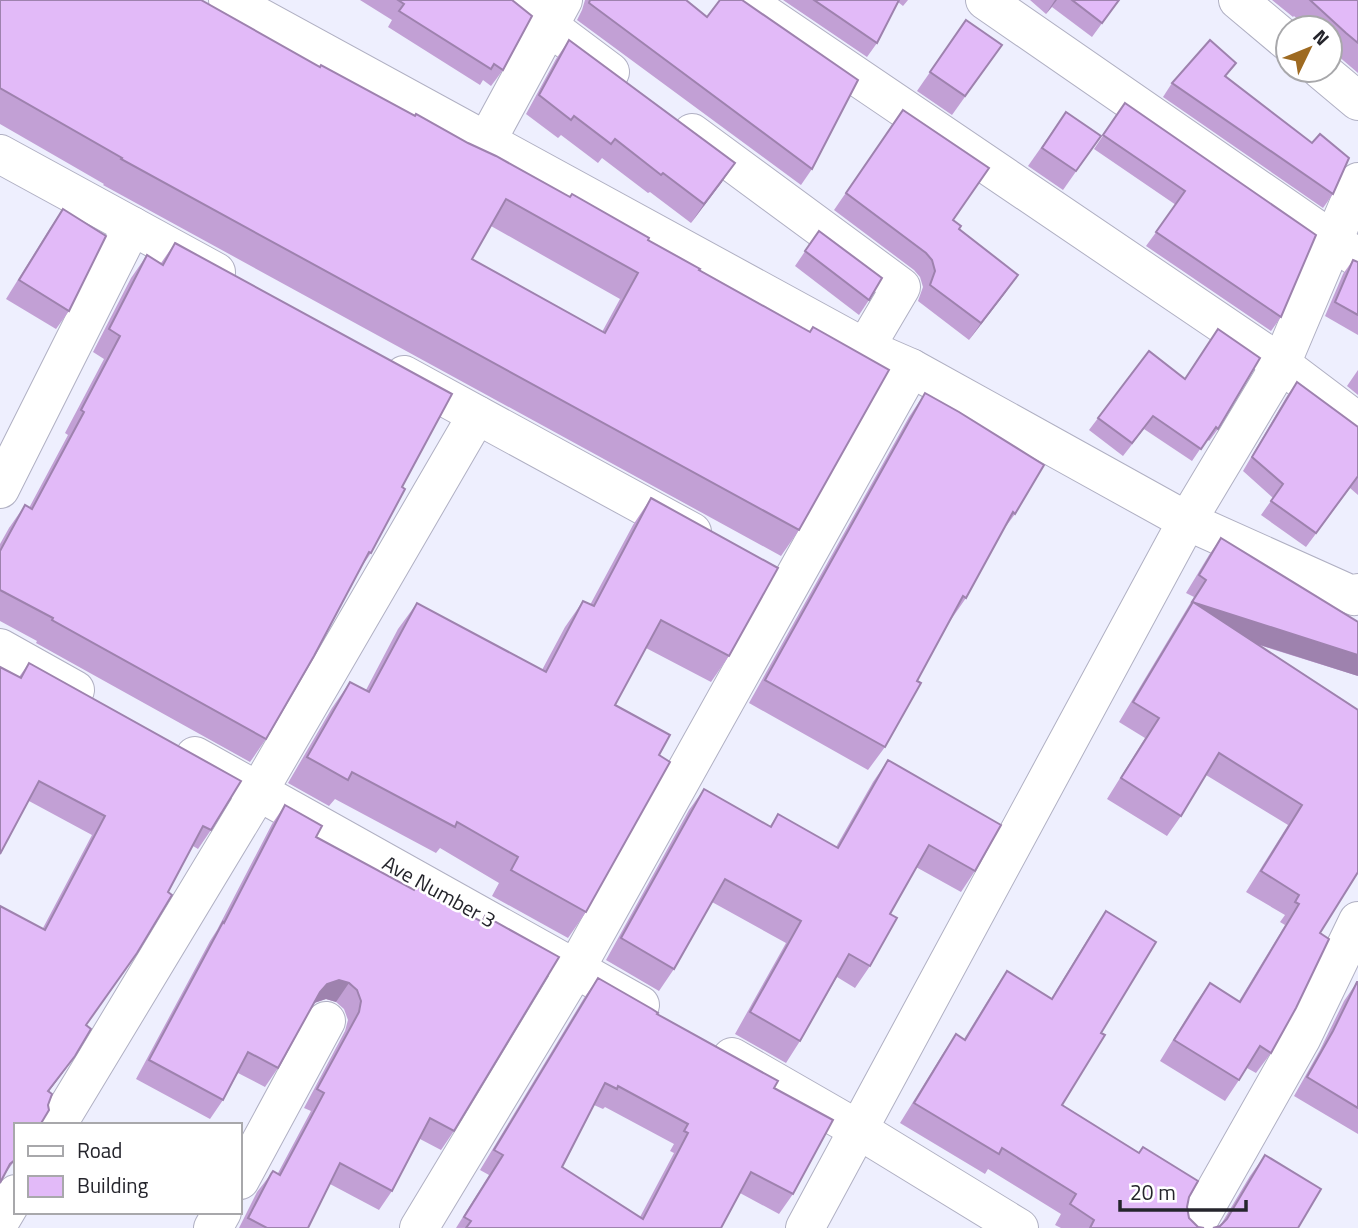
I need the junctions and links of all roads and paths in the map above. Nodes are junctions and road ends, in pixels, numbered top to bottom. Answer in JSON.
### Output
{"nodes":[{"id":1,"x":228,"y":0,"type":"edge"},
{"id":2,"x":514,"y":0,"type":"edge"},
{"id":3,"x":744,"y":0,"type":"edge"},
{"id":4,"x":985,"y":0,"type":"edge"},
{"id":5,"x":1238,"y":0,"type":"edge"},
{"id":6,"x":556,"y":13,"type":"edge"},
{"id":7,"x":1274,"y":30,"type":"edge"},
{"id":8,"x":1338,"y":84,"type":"edge"},
{"id":9,"x":636,"y":91,"type":"edge"},
{"id":10,"x":1358,"y":101,"type":"edge"},
{"id":11,"x":670,"y":116,"type":"edge"},
{"id":12,"x":486,"y":142,"type":"junction"},
{"id":13,"x":0,"y":154,"type":"edge"},
{"id":14,"x":1358,"y":182,"type":"edge"},
{"id":15,"x":132,"y":226,"type":"junction"},
{"id":16,"x":1346,"y":250,"type":"edge"},
{"id":17,"x":251,"y":291,"type":"edge"},
{"id":18,"x":865,"y":348,"type":"junction"},
{"id":19,"x":370,"y":356,"type":"edge"},
{"id":20,"x":1281,"y":364,"type":"junction"},
{"id":21,"x":911,"y":368,"type":"junction"},
{"id":22,"x":477,"y":415,"type":"junction"},
{"id":23,"x":1358,"y":422,"type":"edge"},
{"id":24,"x":0,"y":489,"type":"edge"},
{"id":25,"x":1186,"y":521,"type":"junction"},
{"id":26,"x":717,"y":546,"type":"edge"},
{"id":27,"x":1358,"y":593,"type":"edge"},
{"id":28,"x":0,"y":648,"type":"edge"},
{"id":29,"x":106,"y":707,"type":"edge"},
{"id":30,"x":164,"y":740,"type":"edge"},
{"id":31,"x":258,"y":792,"type":"junction"},
{"id":32,"x":1358,"y":922,"type":"edge"},
{"id":33,"x":576,"y":968,"type":"junction"},
{"id":34,"x":326,"y":1021,"type":"dead end"},
{"id":35,"x":670,"y":1022,"type":"edge"},
{"id":36,"x":706,"y":1042,"type":"edge"},
{"id":37,"x":58,"y":1123,"type":"edge"},
{"id":38,"x":859,"y":1130,"type":"junction"},
{"id":39,"x":242,"y":1176,"type":"edge"},
{"id":40,"x":14,"y":1197,"type":"edge"},
{"id":41,"x":0,"y":1221,"type":"edge"},
{"id":42,"x":419,"y":1228,"type":"edge"},
{"id":43,"x":805,"y":1228,"type":"edge"},
{"id":44,"x":1019,"y":1228,"type":"edge"},
{"id":45,"x":1194,"y":1228,"type":"edge"}],
"edges":[{"from":1,"to":12,"type":"street"},
{"from":2,"to":6,"type":"street"},
{"from":3,"to":20,"type":"street"},
{"from":4,"to":16,"type":"street"},
{"from":5,"to":7,"type":"street"},
{"from":6,"to":9,"type":"street"},
{"from":6,"to":12,"type":"street"},
{"from":8,"to":10,"type":"street"},
{"from":11,"to":18,"type":"street"},
{"from":12,"to":18,"type":"street"},
{"from":13,"to":15,"type":"street"},
{"from":14,"to":16,"type":"street"},
{"from":15,"to":17,"type":"street"},
{"from":15,"to":24,"type":"street"},
{"from":16,"to":20,"type":"street"},
{"from":18,"to":21,"type":"street"},
{"from":19,"to":22,"type":"street"},
{"from":20,"to":23,"type":"street"},
{"from":20,"to":25,"type":"street"},
{"from":21,"to":25,"type":"street"},
{"from":21,"to":33,"type":"street"},
{"from":22,"to":26,"type":"street"},
{"from":22,"to":31,"type":"street"},
{"from":25,"to":27,"type":"street"},
{"from":25,"to":38,"type":"street"},
{"from":28,"to":29,"type":"street"},
{"from":30,"to":31,"type":"street","name":"Ave Number 3"},
{"from":31,"to":33,"type":"street","name":"Ave Number 3"},
{"from":31,"to":37,"type":"street"},
{"from":32,"to":45,"type":"street"},
{"from":33,"to":35,"type":"street","name":"Ave Number 3"},
{"from":33,"to":42,"type":"street"},
{"from":34,"to":39,"type":"street"},
{"from":36,"to":38,"type":"street"},
{"from":38,"to":43,"type":"street"},
{"from":38,"to":44,"type":"street"},
{"from":40,"to":41,"type":"street"}]}
